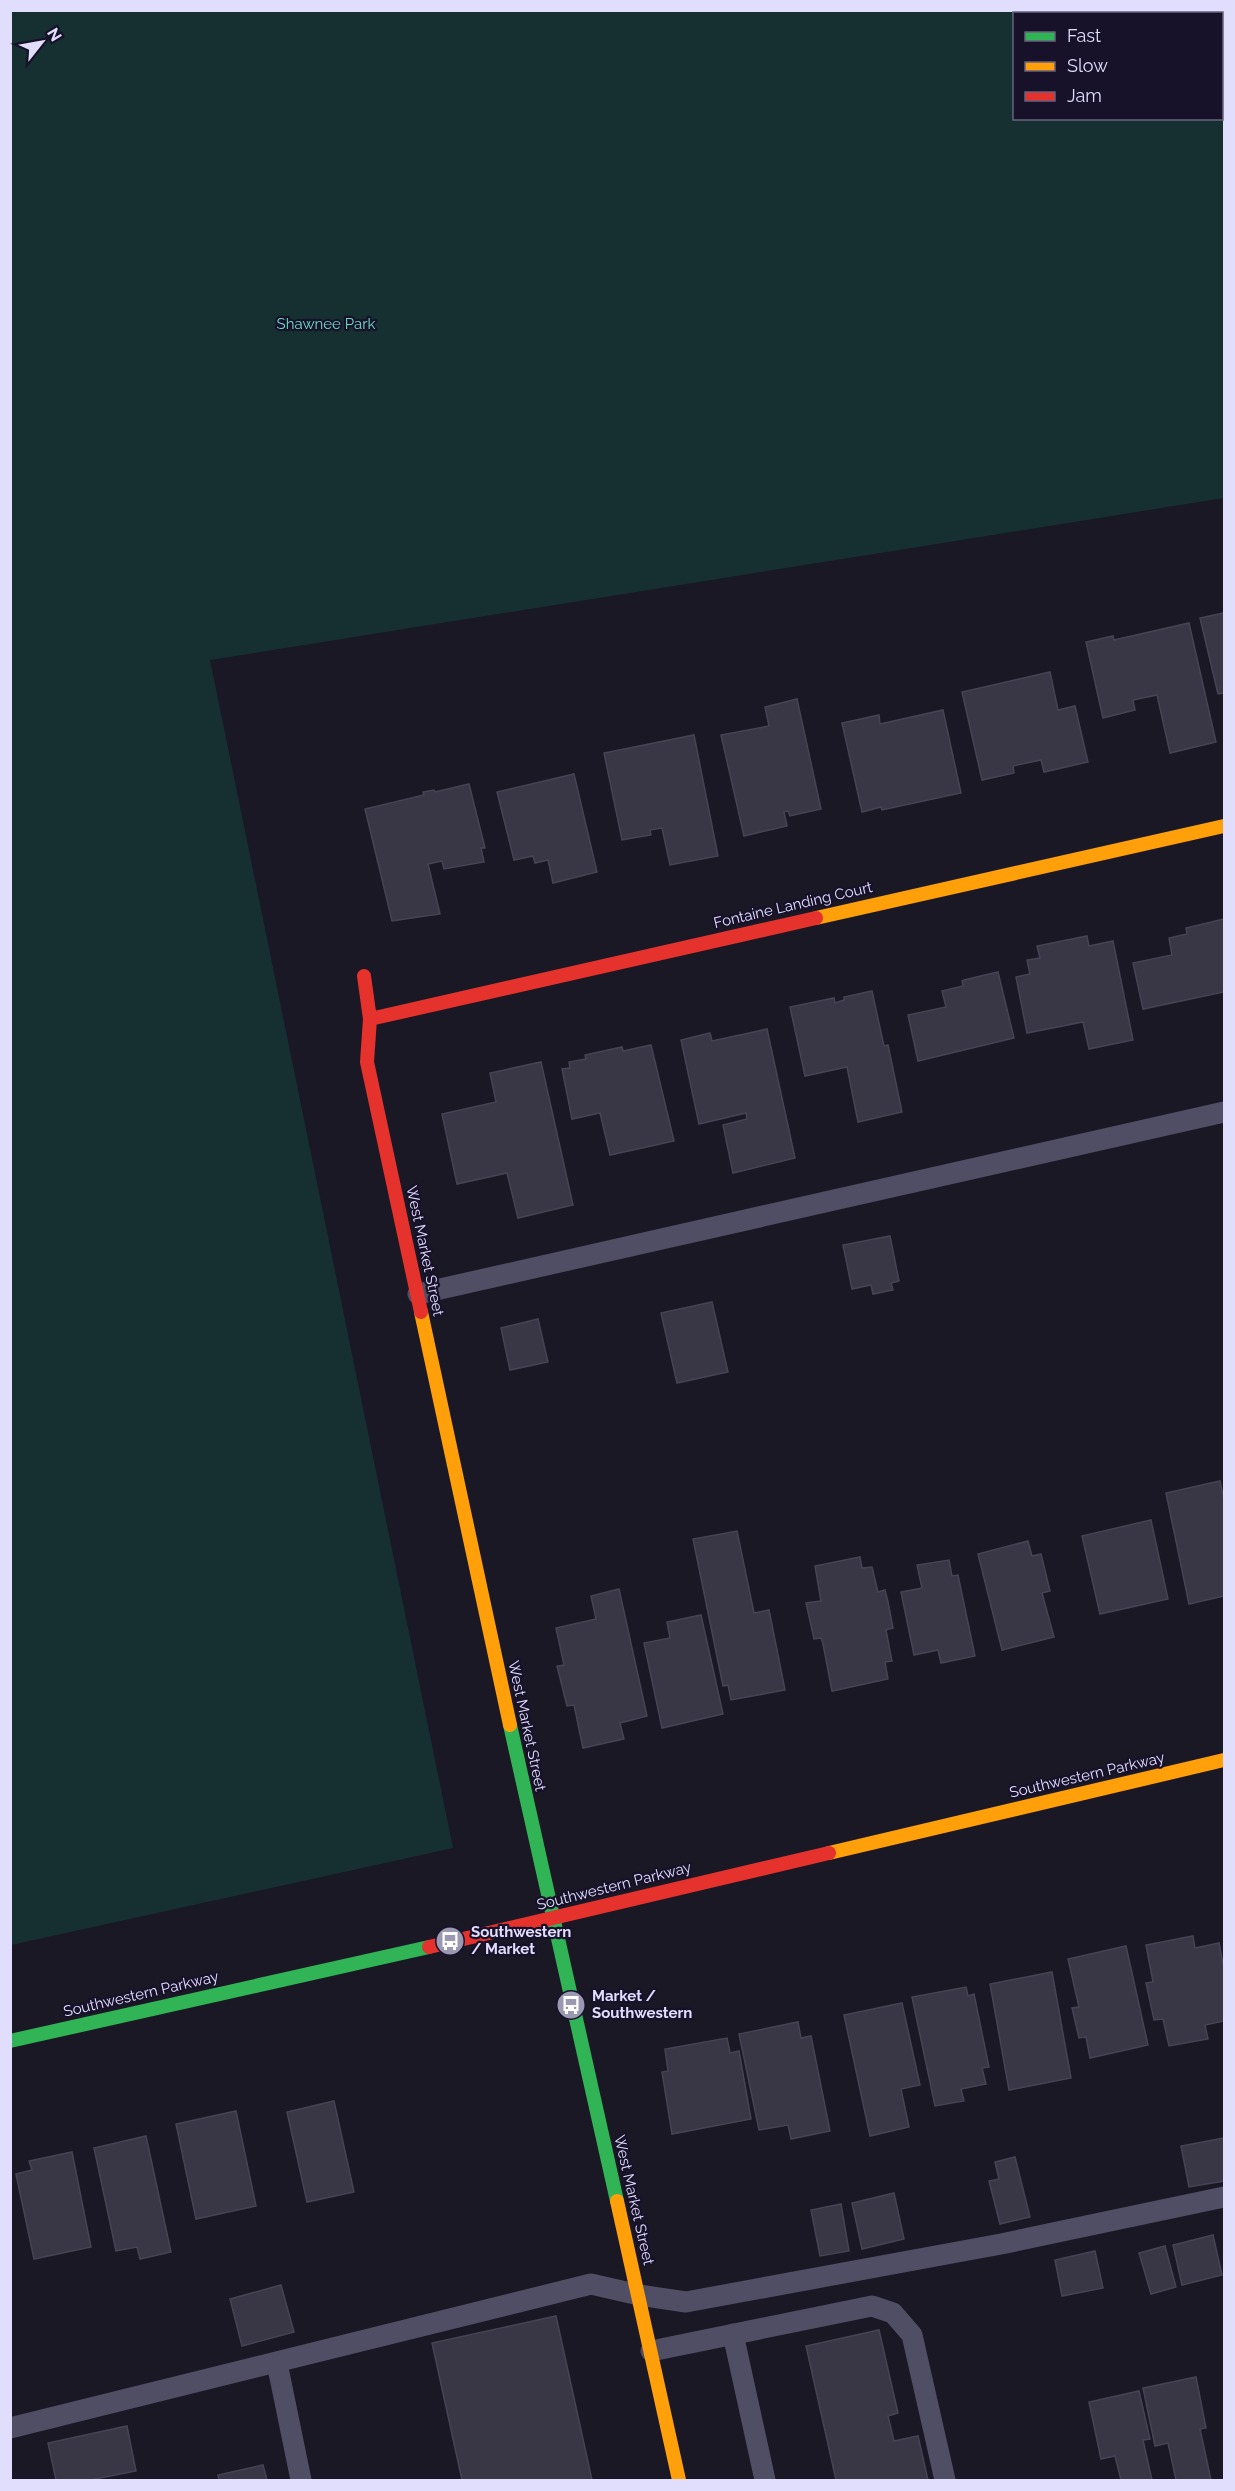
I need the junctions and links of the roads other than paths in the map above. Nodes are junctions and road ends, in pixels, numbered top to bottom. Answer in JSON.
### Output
{"nodes":[{"id":1,"x":1224,"y":826,"type":"edge"},
{"id":2,"x":364,"y":976,"type":"dead end"},
{"id":3,"x":370,"y":1019,"type":"junction"},
{"id":4,"x":1224,"y":1112,"type":"edge"},
{"id":5,"x":418,"y":1294,"type":"junction"},
{"id":6,"x":1224,"y":1760,"type":"edge"},
{"id":7,"x":552,"y":1918,"type":"junction"},
{"id":8,"x":10,"y":2041,"type":"edge"},
{"id":9,"x":1224,"y":2197,"type":"edge"},
{"id":10,"x":639,"y":2295,"type":"junction"},
{"id":11,"x":733,"y":2334,"type":"junction"},
{"id":12,"x":651,"y":2351,"type":"junction"},
{"id":13,"x":278,"y":2363,"type":"junction"},
{"id":14,"x":10,"y":2428,"type":"edge"},
{"id":15,"x":301,"y":2481,"type":"edge"},
{"id":16,"x":679,"y":2481,"type":"edge"},
{"id":17,"x":765,"y":2481,"type":"edge"},
{"id":18,"x":945,"y":2481,"type":"edge"}],
"edges":[{"from":1,"to":3,"type":"street","name":"Fontaine Landing Court"},
{"from":2,"to":3,"type":"street","name":"West Market Street"},
{"from":3,"to":5,"type":"street","name":"West Market Street"},
{"from":4,"to":5,"type":"lane"},
{"from":5,"to":7,"type":"street","name":"West Market Street"},
{"from":6,"to":7,"type":"street","name":"Southwestern Parkway"},
{"from":7,"to":8,"type":"street","name":"Southwestern Parkway"},
{"from":7,"to":10,"type":"street","name":"West Market Street"},
{"from":9,"to":10,"type":"lane"},
{"from":10,"to":12,"type":"street","name":"West Market Street"},
{"from":10,"to":13,"type":"lane"},
{"from":11,"to":12,"type":"lane"},
{"from":11,"to":17,"type":"lane"},
{"from":11,"to":18,"type":"lane"},
{"from":12,"to":16,"type":"street","name":"West Market Street"},
{"from":13,"to":14,"type":"lane"},
{"from":13,"to":15,"type":"lane"}]}
